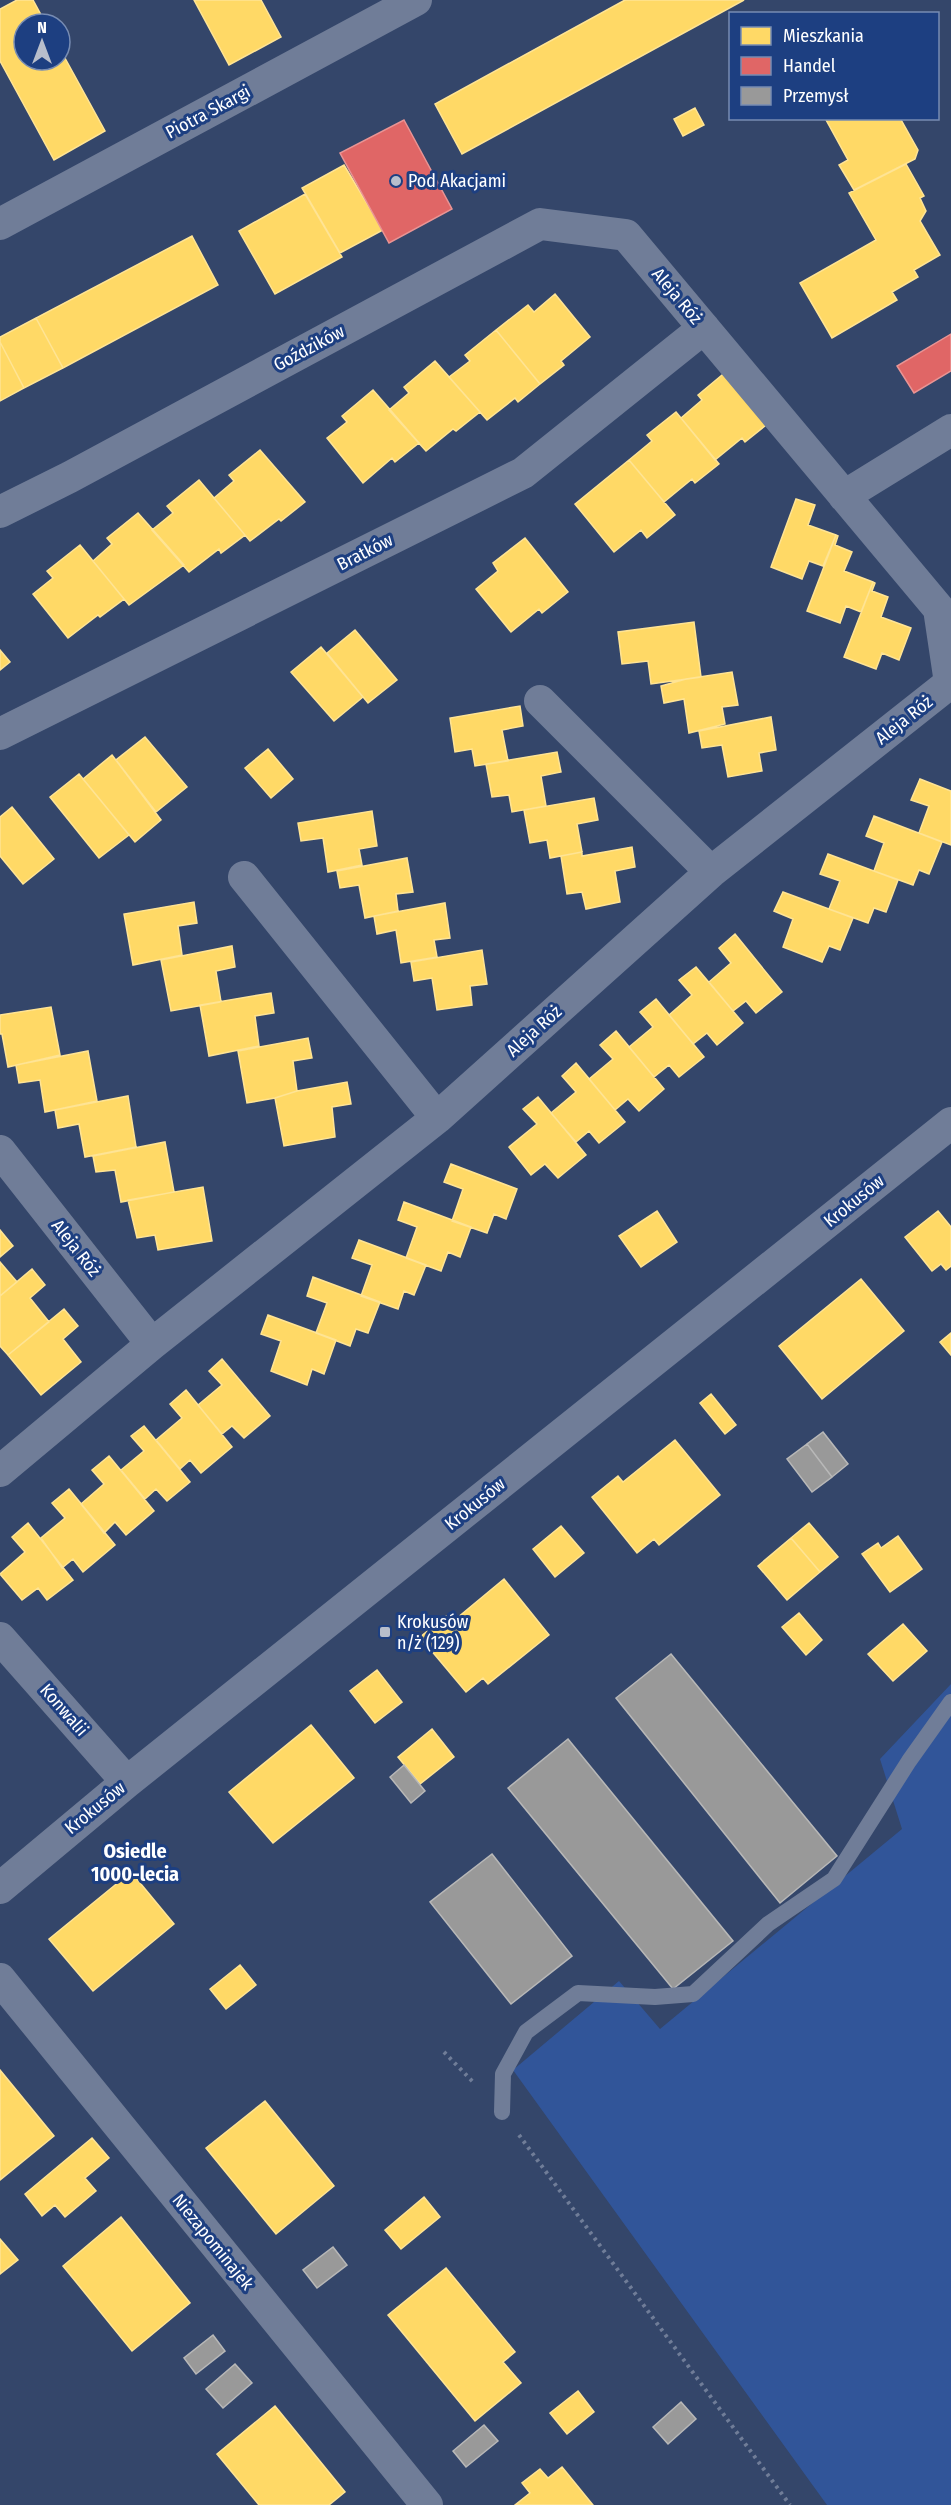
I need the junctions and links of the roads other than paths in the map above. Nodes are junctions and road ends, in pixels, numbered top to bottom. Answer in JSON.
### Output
{"nodes":[{"id":1,"x":416,"y":0,"type":"edge"},
{"id":2,"x":0,"y":224,"type":"edge"},
{"id":3,"x":626,"y":235,"type":"joint"},
{"id":4,"x":704,"y":328,"type":"junction"},
{"id":5,"x":951,"y":430,"type":"edge"},
{"id":6,"x":844,"y":496,"type":"junction"},
{"id":7,"x":0,"y":512,"type":"edge"},
{"id":8,"x":540,"y":701,"type":"dead end"},
{"id":9,"x":0,"y":734,"type":"edge"},
{"id":10,"x":711,"y":872,"type":"junction"},
{"id":11,"x":244,"y":877,"type":"dead end"},
{"id":12,"x":437,"y":1118,"type":"junction"},
{"id":13,"x":951,"y":1123,"type":"edge"},
{"id":14,"x":0,"y":1151,"type":"edge"},
{"id":15,"x":152,"y":1344,"type":"junction"},
{"id":16,"x":0,"y":1471,"type":"edge"},
{"id":17,"x":0,"y":1638,"type":"edge"},
{"id":18,"x":951,"y":1702,"type":"edge"},
{"id":19,"x":127,"y":1782,"type":"junction"},
{"id":20,"x":0,"y":1888,"type":"edge"},
{"id":21,"x":0,"y":1979,"type":"edge"},
{"id":22,"x":502,"y":2112,"type":"road end"},
{"id":23,"x":427,"y":2505,"type":"edge"}],
"edges":[{"from":1,"to":2,"type":"street","name":"Piotra Skargi"},
{"from":3,"to":4,"type":"street","name":"Aleja Róż"},
{"from":3,"to":7,"type":"street","name":"Goździków"},
{"from":4,"to":6,"type":"street","name":"Aleja Róż"},
{"from":4,"to":9,"type":"street","name":"Bratków"},
{"from":5,"to":6,"type":"street"},
{"from":6,"to":10,"type":"street","name":"Aleja Róż"},
{"from":8,"to":10,"type":"street"},
{"from":10,"to":12,"type":"street","name":"Aleja Róż"},
{"from":11,"to":12,"type":"street"},
{"from":12,"to":15,"type":"street","name":"Aleja Róż"},
{"from":13,"to":19,"type":"street","name":"Krokusów"},
{"from":14,"to":15,"type":"street","name":"Aleja Róż"},
{"from":15,"to":16,"type":"street","name":"Aleja Róż"},
{"from":17,"to":19,"type":"street","name":"Konwalii"},
{"from":18,"to":22,"type":"lane"},
{"from":19,"to":20,"type":"street","name":"Krokusów"},
{"from":21,"to":23,"type":"street","name":"Niezapominajek"}]}
